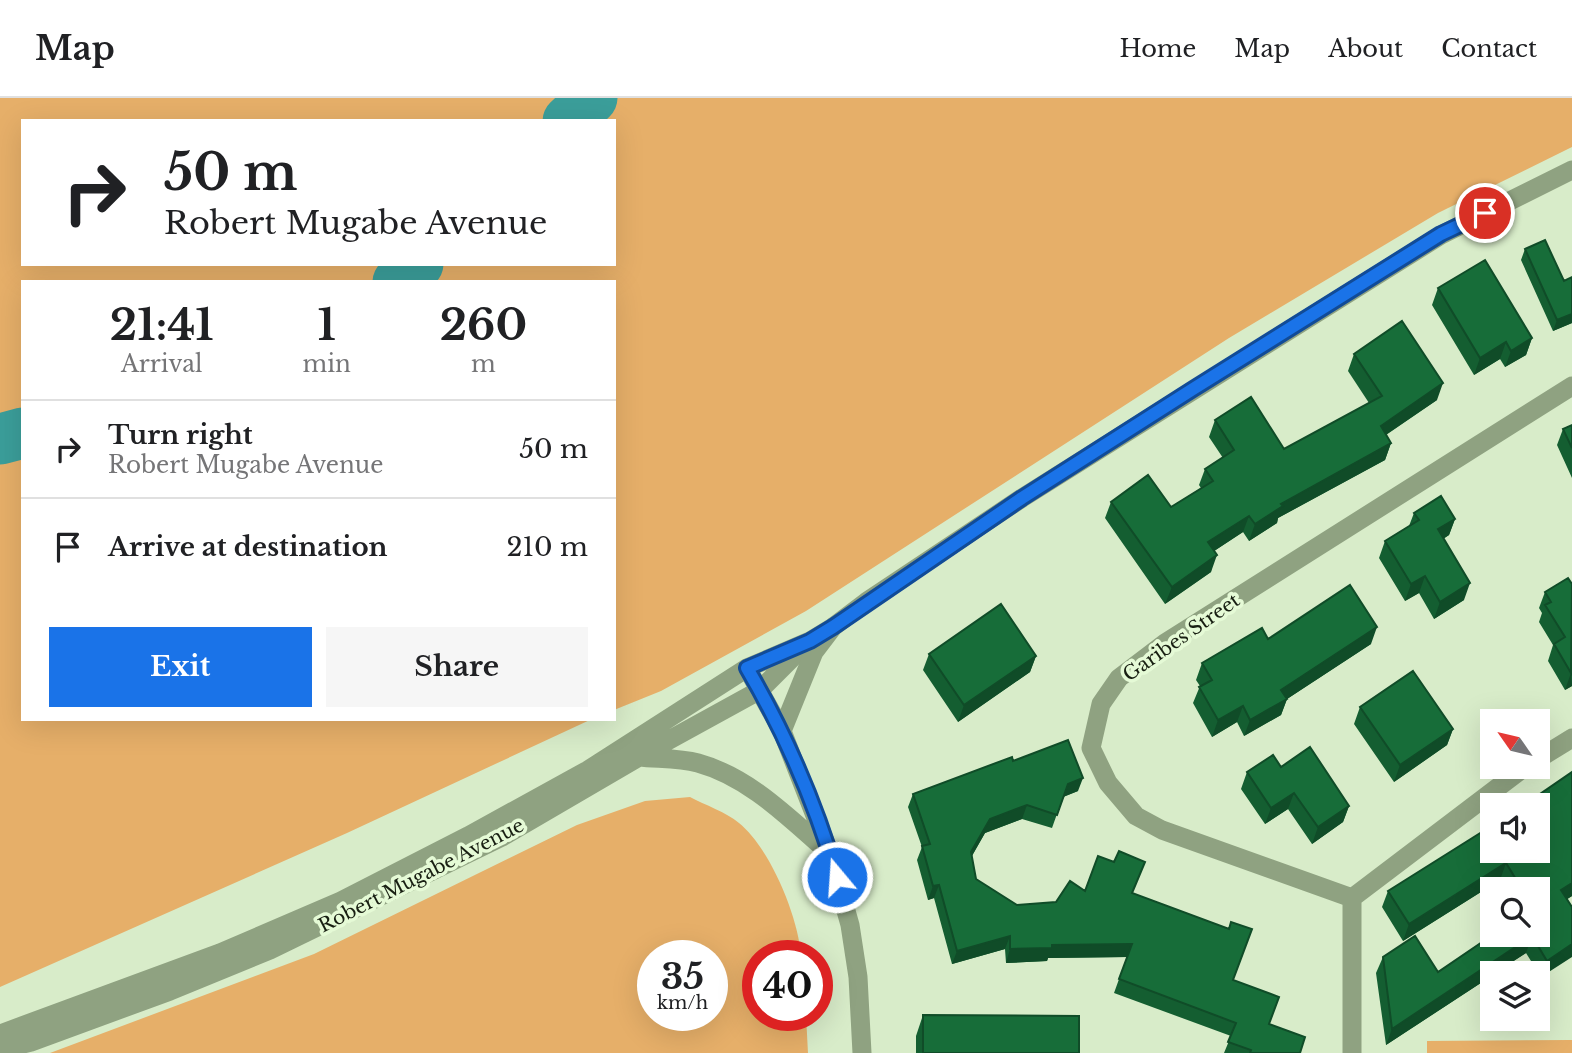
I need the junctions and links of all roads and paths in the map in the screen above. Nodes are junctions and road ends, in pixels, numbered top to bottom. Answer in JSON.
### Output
{"nodes":[{"id":1,"x":1572,"y":170,"type":"edge"},
{"id":2,"x":1572,"y":386,"type":"edge"},
{"id":3,"x":833,"y":627,"type":"junction"},
{"id":4,"x":810,"y":641,"type":"junction"},
{"id":5,"x":747,"y":668,"type":"junction"},
{"id":6,"x":760,"y":690,"type":"junction"},
{"id":7,"x":782,"y":731,"type":"junction"},
{"id":8,"x":1572,"y":738,"type":"edge"},
{"id":9,"x":1550,"y":752,"type":"edge"},
{"id":10,"x":639,"y":757,"type":"junction"},
{"id":11,"x":1509,"y":779,"type":"edge"},
{"id":12,"x":830,"y":853,"type":"junction"},
{"id":13,"x":1352,"y":898,"type":"junction"},
{"id":14,"x":0,"y":1034,"type":"edge"},
{"id":15,"x":0,"y":1050,"type":"edge"},
{"id":16,"x":862,"y":1053,"type":"edge"},
{"id":17,"x":1352,"y":1053,"type":"edge"}],
"edges":[{"from":1,"to":3,"type":"street","name":"Robert Mugabe Avenue"},
{"from":2,"to":13,"type":"street","name":"Garibes Street"},
{"from":3,"to":4,"type":"street","name":"Robert Mugabe Avenue"},
{"from":3,"to":7,"type":"street"},
{"from":4,"to":5,"type":"street","name":"Robert Mugabe Avenue"},
{"from":4,"to":6,"type":"street","name":"Robert Mugabe Avenue"},
{"from":5,"to":6,"type":"street"},
{"from":5,"to":14,"type":"street","name":"Robert Mugabe Avenue"},
{"from":6,"to":7,"type":"street"},
{"from":6,"to":10,"type":"street","name":"Robert Mugabe Avenue"},
{"from":7,"to":12,"type":"street"},
{"from":8,"to":9,"type":"street"},
{"from":10,"to":12,"type":"street"},
{"from":10,"to":15,"type":"street","name":"Robert Mugabe Avenue"},
{"from":11,"to":13,"type":"street"},
{"from":12,"to":16,"type":"street"},
{"from":13,"to":17,"type":"street"}]}
